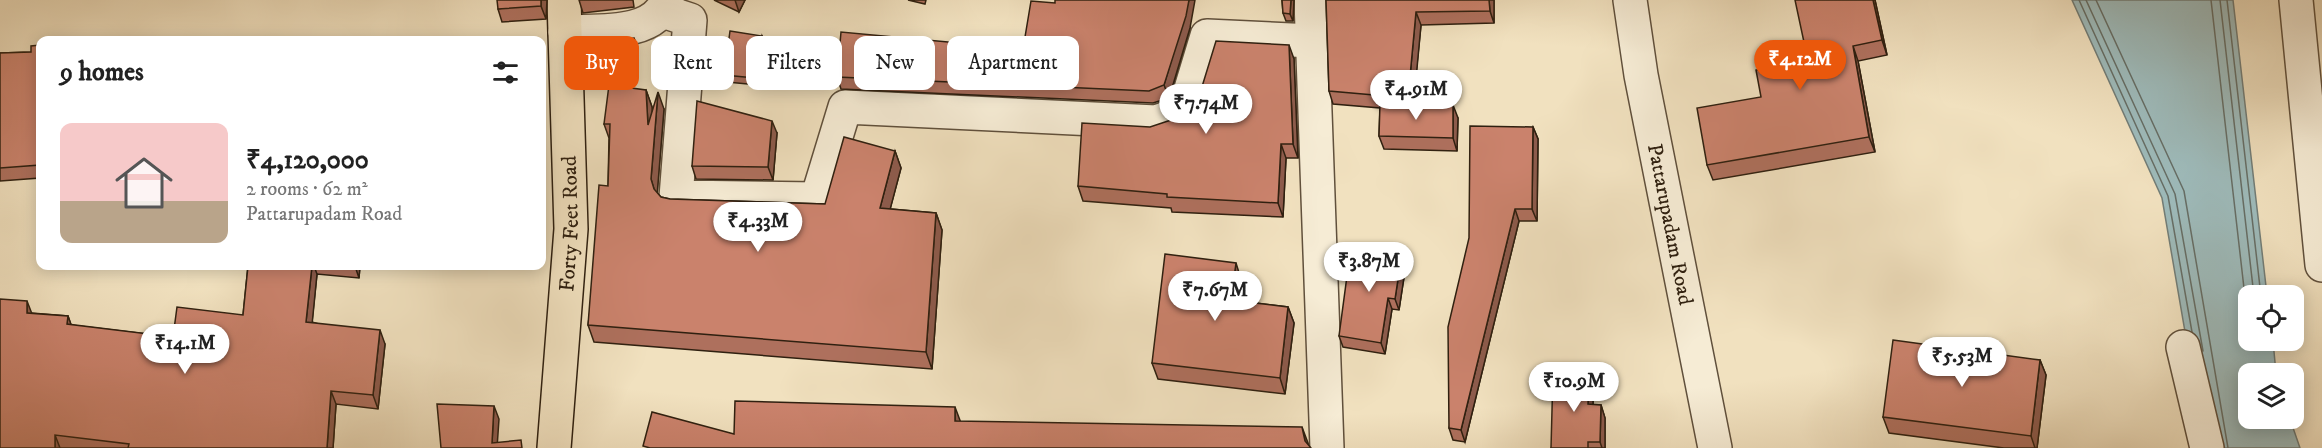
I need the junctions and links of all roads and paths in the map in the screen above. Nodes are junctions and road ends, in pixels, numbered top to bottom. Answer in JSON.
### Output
{"nodes":[{"id":1,"x":1311,"y":0,"type":"edge"},
{"id":2,"x":1630,"y":0,"type":"edge"},
{"id":3,"x":2296,"y":0,"type":"edge"},
{"id":4,"x":665,"y":5,"type":"edge"},
{"id":5,"x":565,"y":16,"type":"edge"},
{"id":6,"x":1313,"y":41,"type":"junction"},
{"id":7,"x":2322,"y":265,"type":"edge"},
{"id":8,"x":2182,"y":347,"type":"dead end"},
{"id":9,"x":554,"y":448,"type":"edge"},
{"id":10,"x":1327,"y":448,"type":"edge"},
{"id":11,"x":1715,"y":448,"type":"edge"},
{"id":12,"x":2207,"y":448,"type":"edge"}],
"edges":[{"from":1,"to":6,"type":"street"},
{"from":2,"to":11,"type":"street","name":"Pattarupadam Road"},
{"from":3,"to":7,"type":"street"},
{"from":4,"to":5,"type":"street"},
{"from":4,"to":6,"type":"street"},
{"from":5,"to":9,"type":"main road","name":"Forty Feet Road"},
{"from":6,"to":10,"type":"street"},
{"from":8,"to":12,"type":"street"}]}
